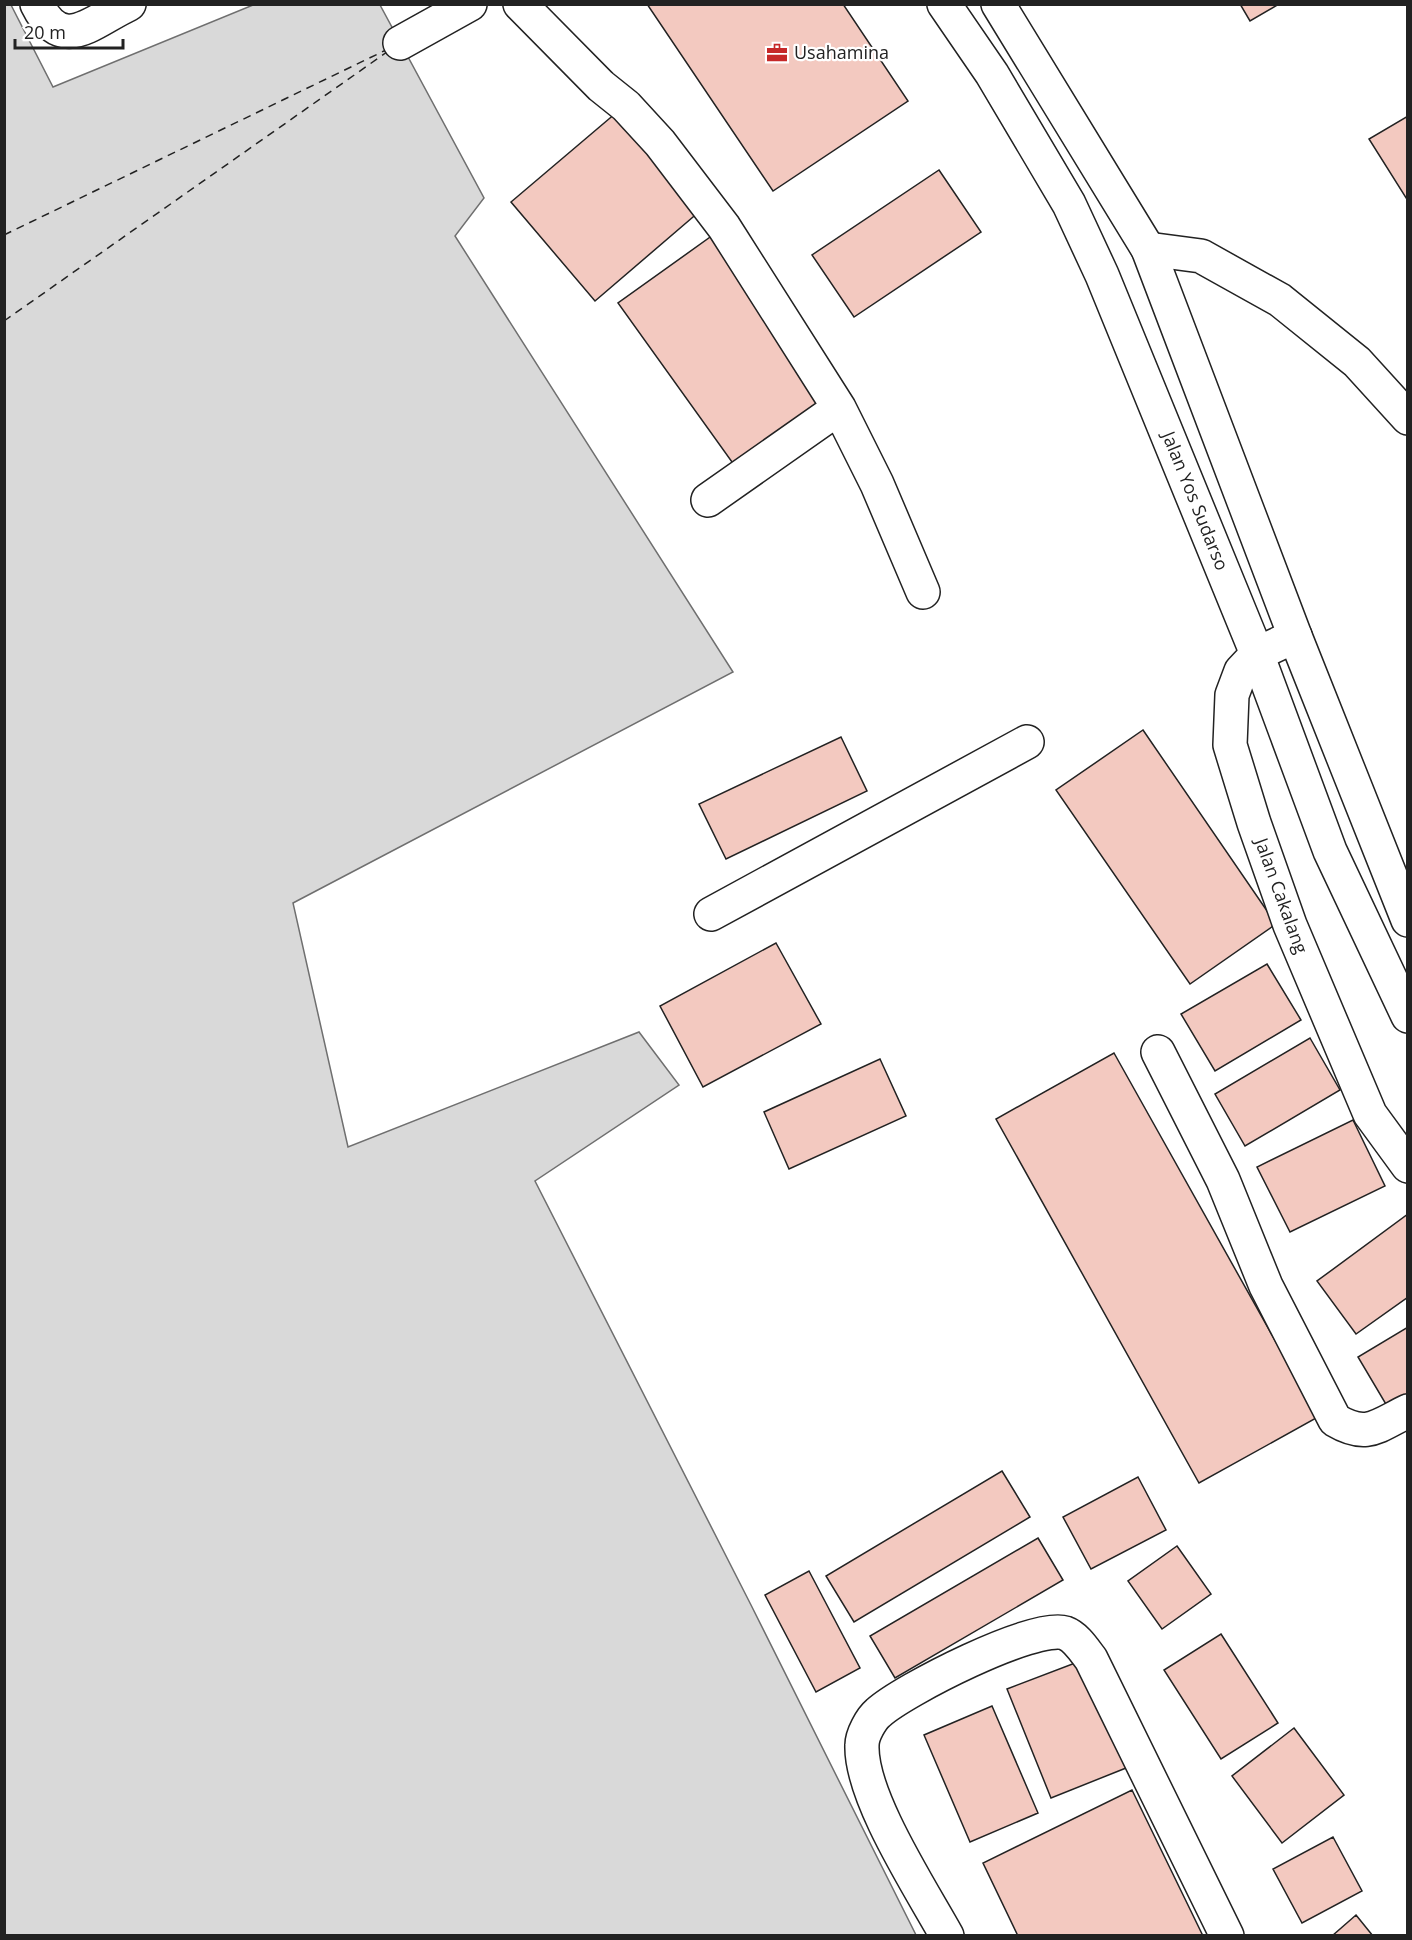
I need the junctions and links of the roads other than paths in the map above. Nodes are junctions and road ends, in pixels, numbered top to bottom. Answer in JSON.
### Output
{"nodes":[{"id":1,"x":37,"y":4,"type":"edge"},
{"id":2,"x":129,"y":4,"type":"edge"},
{"id":3,"x":470,"y":4,"type":"edge"},
{"id":4,"x":520,"y":4,"type":"edge"},
{"id":5,"x":944,"y":4,"type":"edge"},
{"id":6,"x":998,"y":4,"type":"edge"},
{"id":7,"x":400,"y":43,"type":"dead end"},
{"id":8,"x":1148,"y":249,"type":"junction"},
{"id":9,"x":839,"y":408,"type":"junction"},
{"id":10,"x":1407,"y":418,"type":"edge"},
{"id":11,"x":708,"y":500,"type":"dead end"},
{"id":12,"x":923,"y":592,"type":"dead end"},
{"id":13,"x":1295,"y":636,"type":"junction"},
{"id":14,"x":1257,"y":654,"type":"junction"},
{"id":15,"x":1027,"y":742,"type":"dead end"},
{"id":16,"x":711,"y":914,"type":"dead end"},
{"id":17,"x":1407,"y":920,"type":"edge"},
{"id":18,"x":1407,"y":1016,"type":"edge"},
{"id":19,"x":1158,"y":1052,"type":"dead end"},
{"id":20,"x":1407,"y":1166,"type":"edge"},
{"id":21,"x":1407,"y":1411,"type":"edge"},
{"id":22,"x":947,"y":1935,"type":"edge"},
{"id":23,"x":1227,"y":1935,"type":"edge"}],
"edges":[{"from":1,"to":2,"type":"main road"},
{"from":3,"to":7,"type":"main road"},
{"from":4,"to":9,"type":"main road"},
{"from":5,"to":14,"type":"main road","name":"Jalan Yos Sudarso"},
{"from":6,"to":8,"type":"main road"},
{"from":8,"to":10,"type":"main road"},
{"from":8,"to":13,"type":"main road"},
{"from":9,"to":11,"type":"main road"},
{"from":9,"to":12,"type":"main road"},
{"from":13,"to":14,"type":"main road","name":"Jalan Cakalang"},
{"from":13,"to":17,"type":"main road"},
{"from":14,"to":18,"type":"main road","name":"Jalan Yos Sudarso"},
{"from":14,"to":20,"type":"main road","name":"Jalan Cakalang"},
{"from":15,"to":16,"type":"main road"},
{"from":19,"to":21,"type":"main road"},
{"from":22,"to":23,"type":"main road"}]}
